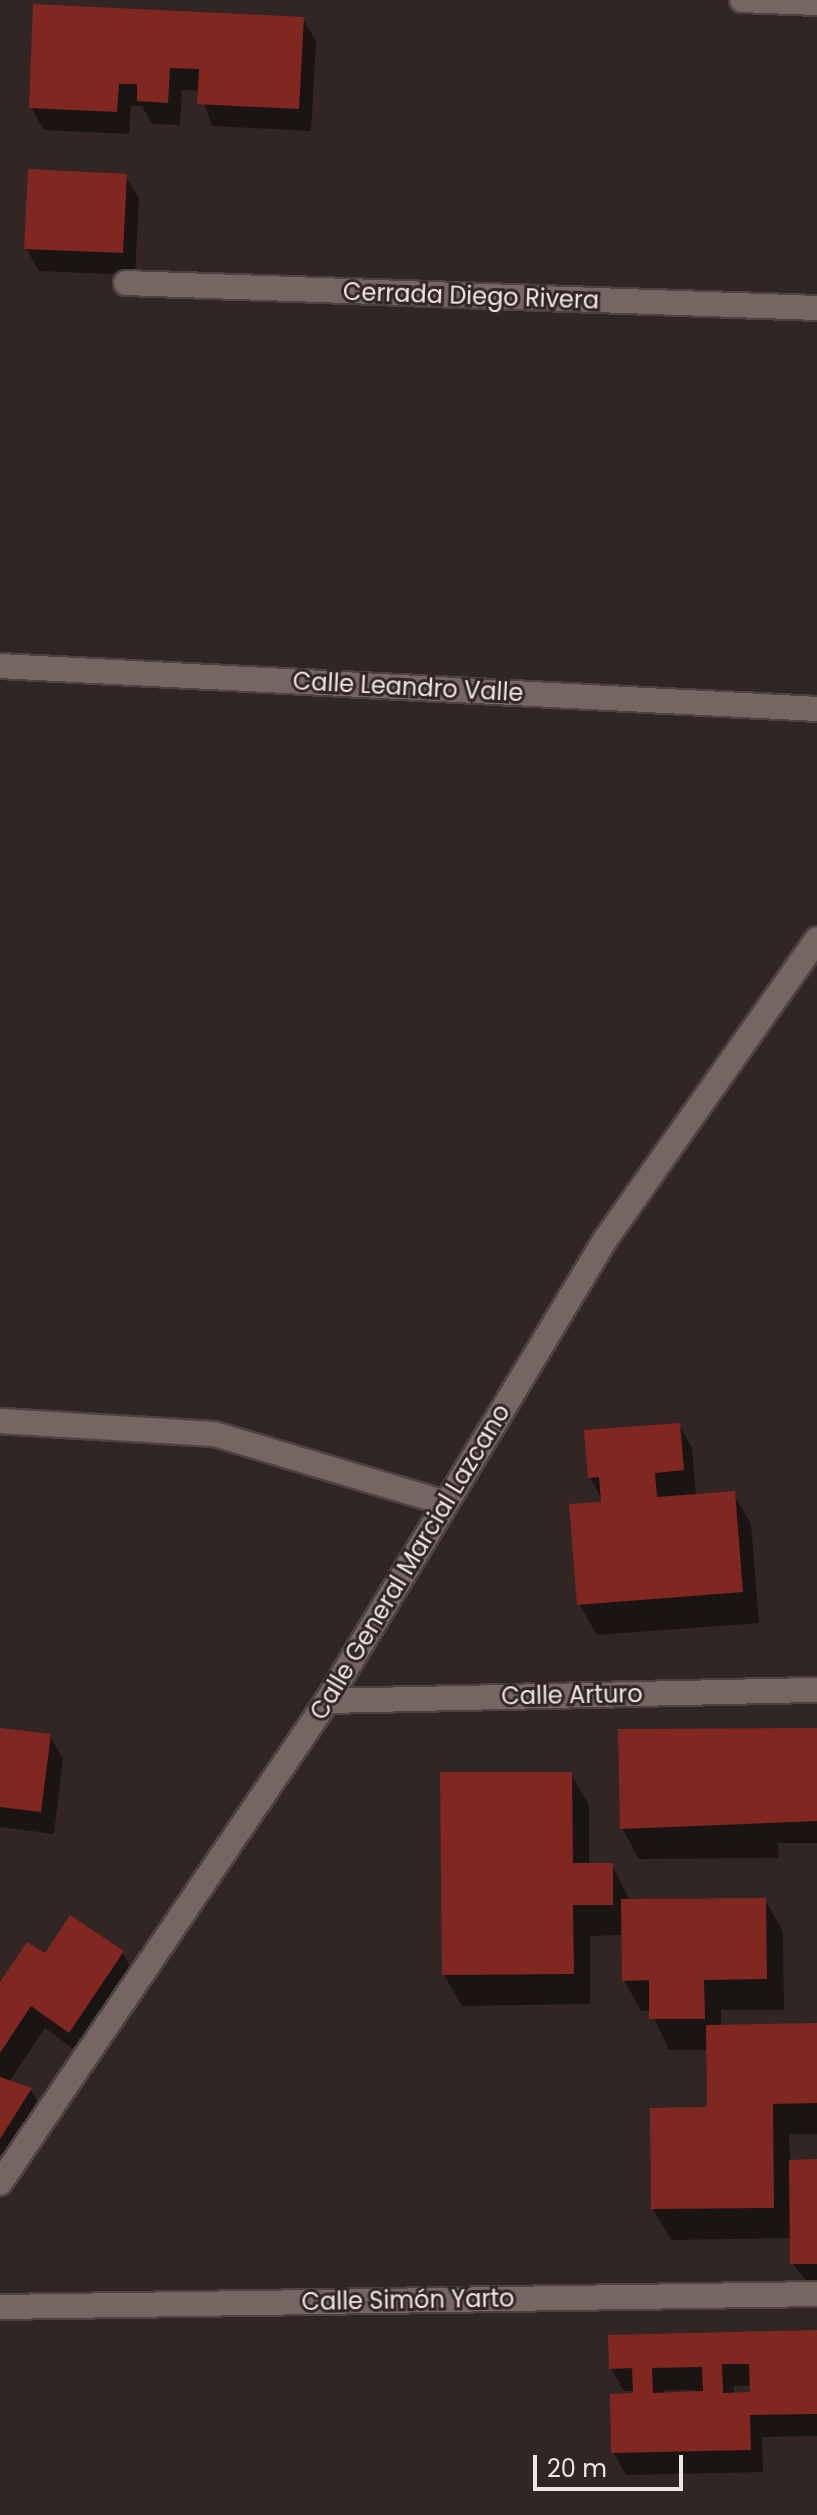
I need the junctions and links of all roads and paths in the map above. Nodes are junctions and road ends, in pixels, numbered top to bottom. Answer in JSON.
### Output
{"nodes":[{"id":1,"x":742,"y":0,"type":"edge"},
{"id":2,"x":817,"y":3,"type":"edge"},
{"id":3,"x":126,"y":283,"type":"dead end"},
{"id":4,"x":817,"y":308,"type":"edge"},
{"id":5,"x":0,"y":666,"type":"edge"},
{"id":6,"x":817,"y":709,"type":"edge"},
{"id":7,"x":817,"y":939,"type":"edge"},
{"id":8,"x":0,"y":1421,"type":"edge"},
{"id":9,"x":446,"y":1503,"type":"junction"},
{"id":10,"x":817,"y":1690,"type":"edge"},
{"id":11,"x":327,"y":1701,"type":"junction"},
{"id":12,"x":0,"y":2183,"type":"edge"},
{"id":13,"x":817,"y":2294,"type":"edge"},
{"id":14,"x":0,"y":2307,"type":"edge"}],
"edges":[{"from":1,"to":2,"type":"street"},
{"from":3,"to":4,"type":"street","name":"Cerrada Diego Rivera"},
{"from":5,"to":6,"type":"street","name":"Calle Leandro Valle"},
{"from":7,"to":9,"type":"street","name":"Calle General Marcial Lazcano"},
{"from":8,"to":9,"type":"street"},
{"from":9,"to":11,"type":"street","name":"Calle General Marcial Lazcano"},
{"from":10,"to":11,"type":"street","name":"Calle Arturo"},
{"from":11,"to":12,"type":"street","name":"Calle General Marcial Lazcano"},
{"from":13,"to":14,"type":"street","name":"Calle Simón Yarto"}]}
